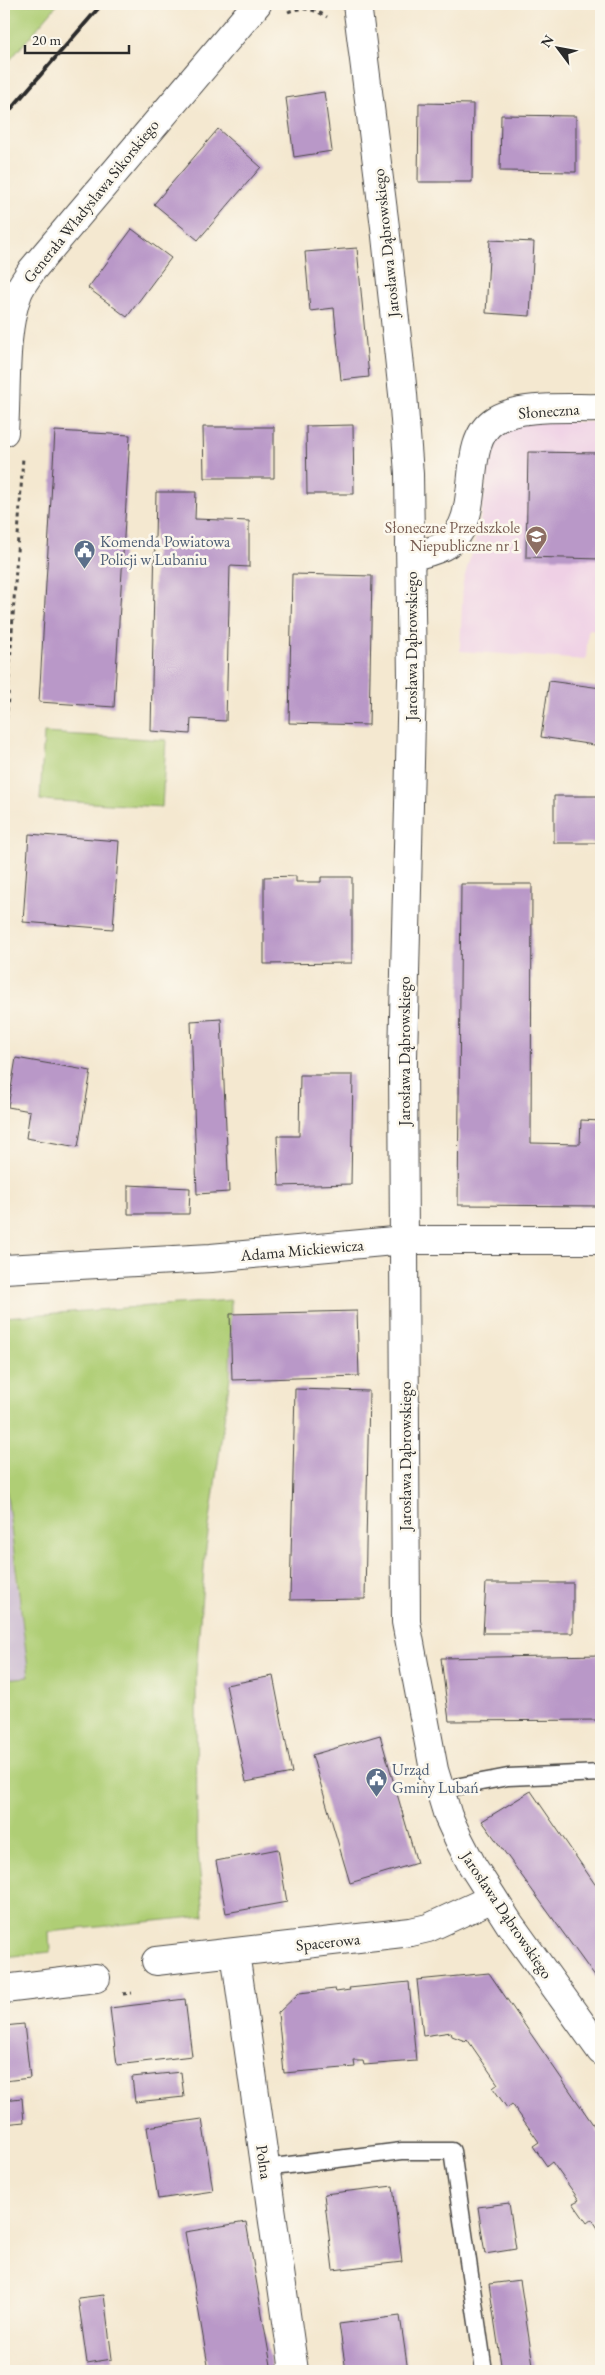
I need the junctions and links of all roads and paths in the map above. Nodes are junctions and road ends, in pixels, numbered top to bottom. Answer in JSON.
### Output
{"nodes":[{"id":1,"x":257,"y":4,"type":"edge"},
{"id":2,"x":357,"y":4,"type":"edge"},
{"id":3,"x":283,"y":14,"type":"dead end"},
{"id":4,"x":329,"y":18,"type":"dead end"},
{"id":5,"x":601,"y":408,"type":"edge"},
{"id":6,"x":4,"y":432,"type":"edge"},
{"id":7,"x":24,"y":453,"type":"dead end"},
{"id":8,"x":411,"y":556,"type":"junction"},
{"id":9,"x":4,"y":759,"type":"edge"},
{"id":10,"x":404,"y":1240,"type":"junction"},
{"id":11,"x":601,"y":1240,"type":"edge"},
{"id":12,"x":4,"y":1269,"type":"edge"},
{"id":13,"x":601,"y":1773,"type":"edge"},
{"id":14,"x":439,"y":1790,"type":"junction"},
{"id":15,"x":493,"y":1898,"type":"junction"},
{"id":16,"x":234,"y":1952,"type":"junction"},
{"id":17,"x":156,"y":1961,"type":"dead end"},
{"id":18,"x":96,"y":1978,"type":"dead end"},
{"id":19,"x":4,"y":1988,"type":"edge"},
{"id":20,"x":601,"y":2051,"type":"edge"},
{"id":21,"x":265,"y":2168,"type":"junction"},
{"id":22,"x":294,"y":2371,"type":"edge"},
{"id":23,"x":484,"y":2371,"type":"edge"}],
"edges":[{"from":1,"to":6,"type":"street","name":"Generała Władysława Sikorskiego"},
{"from":2,"to":8,"type":"street","name":"Jarosława Dąbrowskiego"},
{"from":3,"to":4,"type":"path"},
{"from":5,"to":8,"type":"street","name":"Słoneczna"},
{"from":7,"to":9,"type":"path"},
{"from":8,"to":10,"type":"street","name":"Jarosława Dąbrowskiego"},
{"from":10,"to":11,"type":"street","name":"Adama Mickiewicza"},
{"from":10,"to":12,"type":"street","name":"Adama Mickiewicza"},
{"from":10,"to":14,"type":"street","name":"Jarosława Dąbrowskiego"},
{"from":13,"to":14,"type":"lane"},
{"from":14,"to":15,"type":"street","name":"Jarosława Dąbrowskiego"},
{"from":15,"to":16,"type":"street","name":"Spacerowa"},
{"from":15,"to":20,"type":"street","name":"Jarosława Dąbrowskiego"},
{"from":16,"to":17,"type":"street","name":"Spacerowa"},
{"from":16,"to":21,"type":"street","name":"Polna"},
{"from":18,"to":19,"type":"street"},
{"from":21,"to":22,"type":"street","name":"Polna"},
{"from":21,"to":23,"type":"lane"}]}
